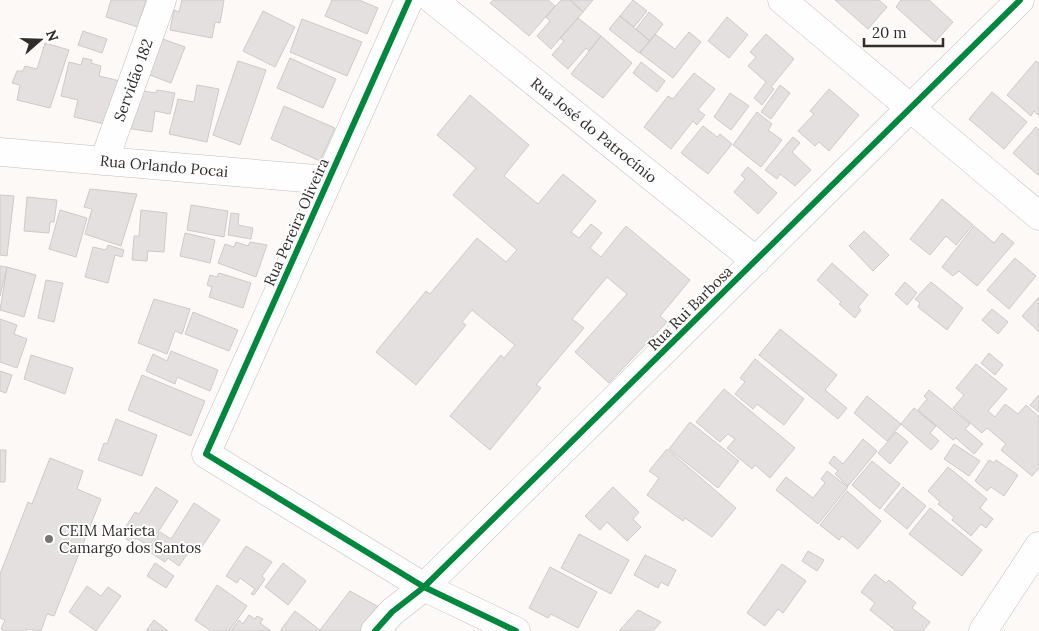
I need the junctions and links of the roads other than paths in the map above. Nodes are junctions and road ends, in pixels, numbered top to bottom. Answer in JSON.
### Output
{"nodes":[{"id":1,"x":162,"y":0,"type":"edge"},
{"id":2,"x":409,"y":0,"type":"edge"},
{"id":3,"x":433,"y":0,"type":"edge"},
{"id":4,"x":782,"y":0,"type":"edge"},
{"id":5,"x":1020,"y":0,"type":"edge"},
{"id":6,"x":911,"y":108,"type":"junction"},
{"id":7,"x":0,"y":152,"type":"edge"},
{"id":8,"x":104,"y":161,"type":"junction"},
{"id":9,"x":328,"y":180,"type":"junction"},
{"id":10,"x":1039,"y":216,"type":"edge"},
{"id":11,"x":756,"y":261,"type":"junction"},
{"id":12,"x":1039,"y":546,"type":"edge"},
{"id":13,"x":424,"y":588,"type":"junction"},
{"id":14,"x":375,"y":631,"type":"edge"},
{"id":15,"x":516,"y":631,"type":"edge"},
{"id":16,"x":983,"y":631,"type":"edge"}],
"edges":[{"from":1,"to":8,"type":"street","name":"Servidão 182"},
{"from":2,"to":9,"type":"street","name":"Rua Pereira Oliveira"},
{"from":3,"to":11,"type":"street","name":"Rua José do Patrocínio"},
{"from":4,"to":6,"type":"street"},
{"from":5,"to":6,"type":"street","name":"Rua Rui Barbosa"},
{"from":6,"to":10,"type":"street"},
{"from":6,"to":11,"type":"street","name":"Rua Rui Barbosa"},
{"from":7,"to":8,"type":"street","name":"Rua Orlando Pocai"},
{"from":8,"to":9,"type":"street","name":"Rua Orlando Pocai"},
{"from":9,"to":13,"type":"street","name":"Rua Pereira Oliveira"},
{"from":11,"to":13,"type":"street","name":"Rua Rui Barbosa"},
{"from":12,"to":16,"type":"street"},
{"from":13,"to":14,"type":"street","name":"Rua Rui Barbosa"},
{"from":13,"to":15,"type":"street"}]}
